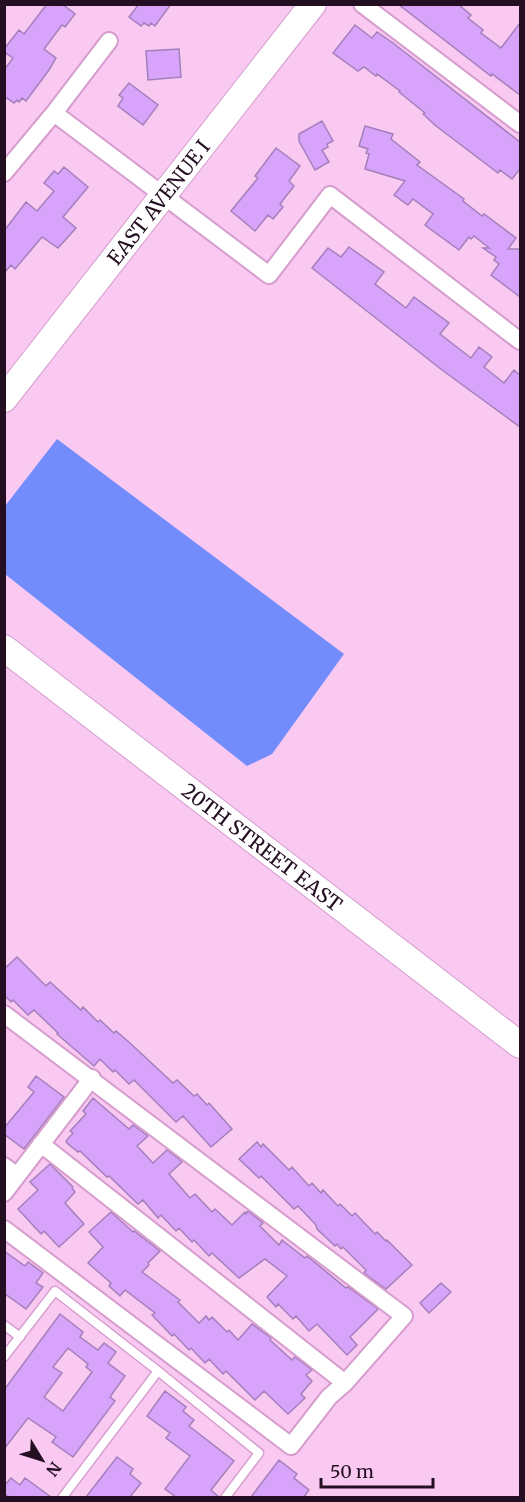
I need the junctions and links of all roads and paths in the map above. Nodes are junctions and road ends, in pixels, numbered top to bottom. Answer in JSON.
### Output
{"nodes":[{"id":1,"x":313,"y":4,"type":"edge"},
{"id":2,"x":362,"y":4,"type":"edge"},
{"id":3,"x":109,"y":41,"type":"dead end"},
{"id":4,"x":54,"y":113,"type":"junction"},
{"id":5,"x":520,"y":124,"type":"edge"},
{"id":6,"x":4,"y":173,"type":"edge"},
{"id":7,"x":165,"y":196,"type":"junction"},
{"id":8,"x":520,"y":341,"type":"edge"},
{"id":9,"x":4,"y":399,"type":"edge"},
{"id":10,"x":4,"y":648,"type":"edge"},
{"id":11,"x":4,"y":1014,"type":"edge"},
{"id":12,"x":520,"y":1045,"type":"edge"},
{"id":13,"x":92,"y":1078,"type":"junction"},
{"id":14,"x":41,"y":1144,"type":"junction"},
{"id":15,"x":11,"y":1171,"type":"edge"},
{"id":16,"x":4,"y":1193,"type":"edge"},
{"id":17,"x":4,"y":1229,"type":"edge"},
{"id":18,"x":4,"y":1324,"type":"edge"},
{"id":19,"x":20,"y":1336,"type":"junction"},
{"id":20,"x":4,"y":1357,"type":"edge"},
{"id":21,"x":158,"y":1371,"type":"junction"},
{"id":22,"x":345,"y":1383,"type":"junction"},
{"id":23,"x":62,"y":1497,"type":"edge"},
{"id":24,"x":225,"y":1497,"type":"edge"}],
"edges":[{"from":1,"to":7,"type":"main road","name":"EAST AVENUE I"},
{"from":2,"to":5,"type":"street"},
{"from":3,"to":4,"type":"street"},
{"from":4,"to":6,"type":"street"},
{"from":4,"to":7,"type":"street"},
{"from":7,"to":8,"type":"street"},
{"from":7,"to":9,"type":"main road","name":"EAST AVENUE I"},
{"from":10,"to":12,"type":"main road","name":"20TH STREET EAST"},
{"from":11,"to":13,"type":"street"},
{"from":13,"to":14,"type":"street"},
{"from":13,"to":22,"type":"street"},
{"from":14,"to":15,"type":"street"},
{"from":14,"to":22,"type":"street"},
{"from":15,"to":16,"type":"street"},
{"from":17,"to":22,"type":"street"},
{"from":18,"to":19,"type":"lane"},
{"from":19,"to":20,"type":"lane"},
{"from":19,"to":21,"type":"lane"},
{"from":21,"to":23,"type":"lane"},
{"from":21,"to":24,"type":"lane"}]}
